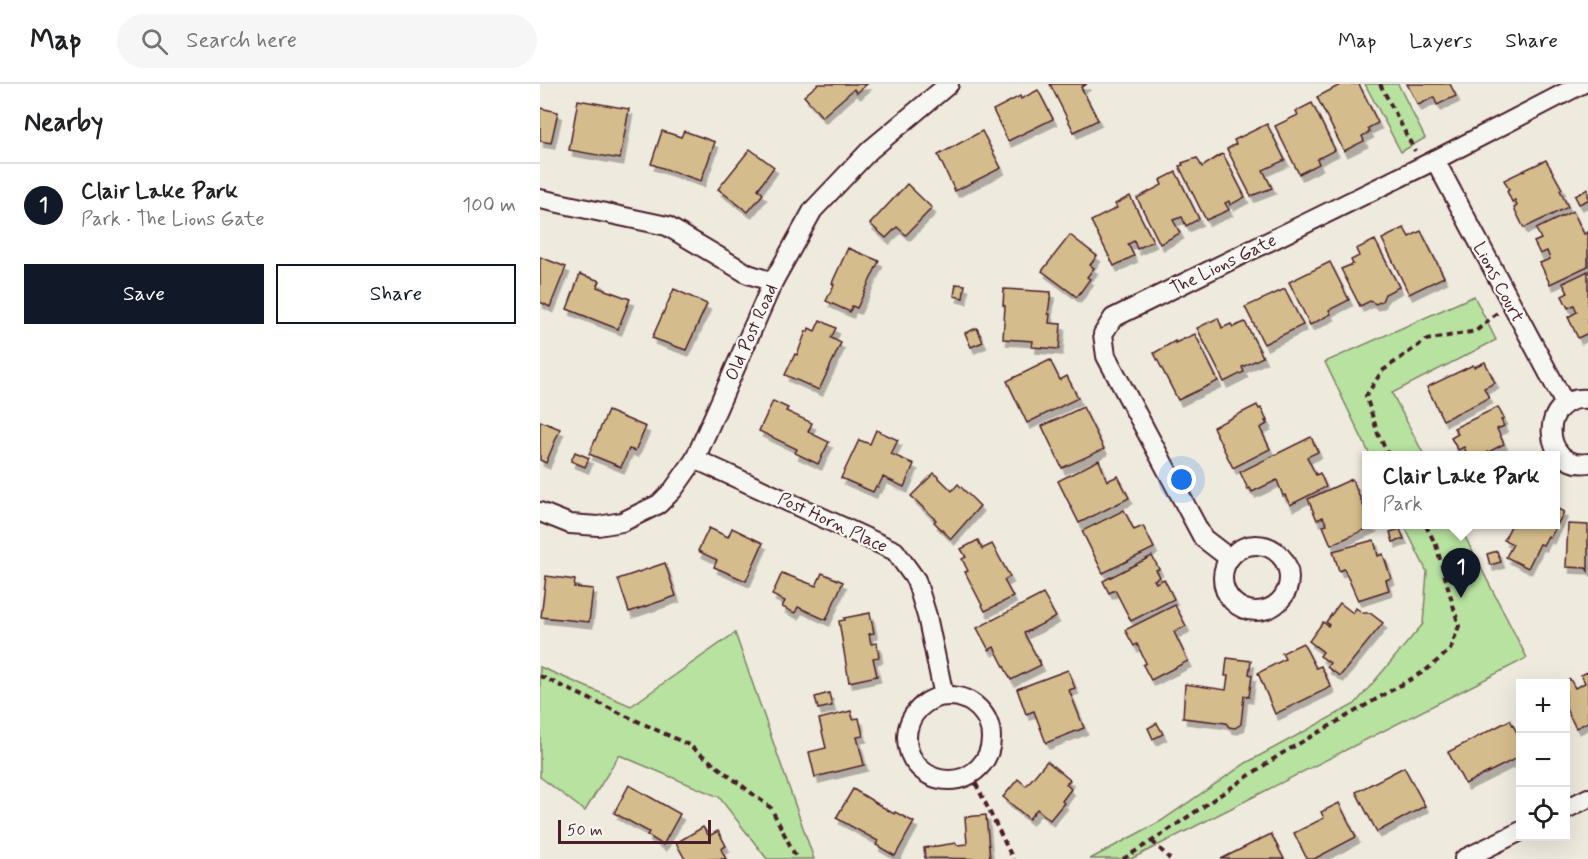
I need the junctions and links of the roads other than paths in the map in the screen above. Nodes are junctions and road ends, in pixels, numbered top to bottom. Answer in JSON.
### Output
{"nodes":[{"id":1,"x":949,"y":84,"type":"edge"},
{"id":2,"x":1582,"y":84,"type":"edge"},
{"id":3,"x":1435,"y":160,"type":"junction"},
{"id":4,"x":540,"y":199,"type":"edge"},
{"id":5,"x":772,"y":282,"type":"junction"},
{"id":6,"x":1588,"y":399,"type":"edge"},
{"id":7,"x":1565,"y":404,"type":"junction"},
{"id":8,"x":1558,"y":451,"type":"edge"},
{"id":9,"x":1560,"y":454,"type":"edge"},
{"id":10,"x":695,"y":459,"type":"junction"},
{"id":11,"x":1588,"y":463,"type":"edge"},
{"id":12,"x":540,"y":512,"type":"edge"},
{"id":13,"x":1229,"y":558,"type":"dead end"},
{"id":14,"x":944,"y":696,"type":"junction"},
{"id":15,"x":1588,"y":798,"type":"edge"},
{"id":16,"x":1570,"y":807,"type":"edge"},
{"id":17,"x":1516,"y":833,"type":"edge"},
{"id":18,"x":1464,"y":859,"type":"edge"}],
"edges":[{"from":1,"to":5,"type":"street","name":"Old Post Road"},
{"from":2,"to":3,"type":"street","name":"The Lions Gate"},
{"from":3,"to":7,"type":"street","name":"Lions Court"},
{"from":3,"to":13,"type":"street","name":"The Lions Gate"},
{"from":4,"to":5,"type":"street"},
{"from":5,"to":10,"type":"street","name":"Old Post Road"},
{"from":6,"to":7,"type":"street"},
{"from":7,"to":8,"type":"street"},
{"from":9,"to":11,"type":"street"},
{"from":10,"to":12,"type":"street","name":"Old Post Road"},
{"from":10,"to":14,"type":"street","name":"Post Horn Place"},
{"from":14,"to":14,"type":"street"},
{"from":15,"to":16,"type":"street"},
{"from":17,"to":18,"type":"street"}]}
